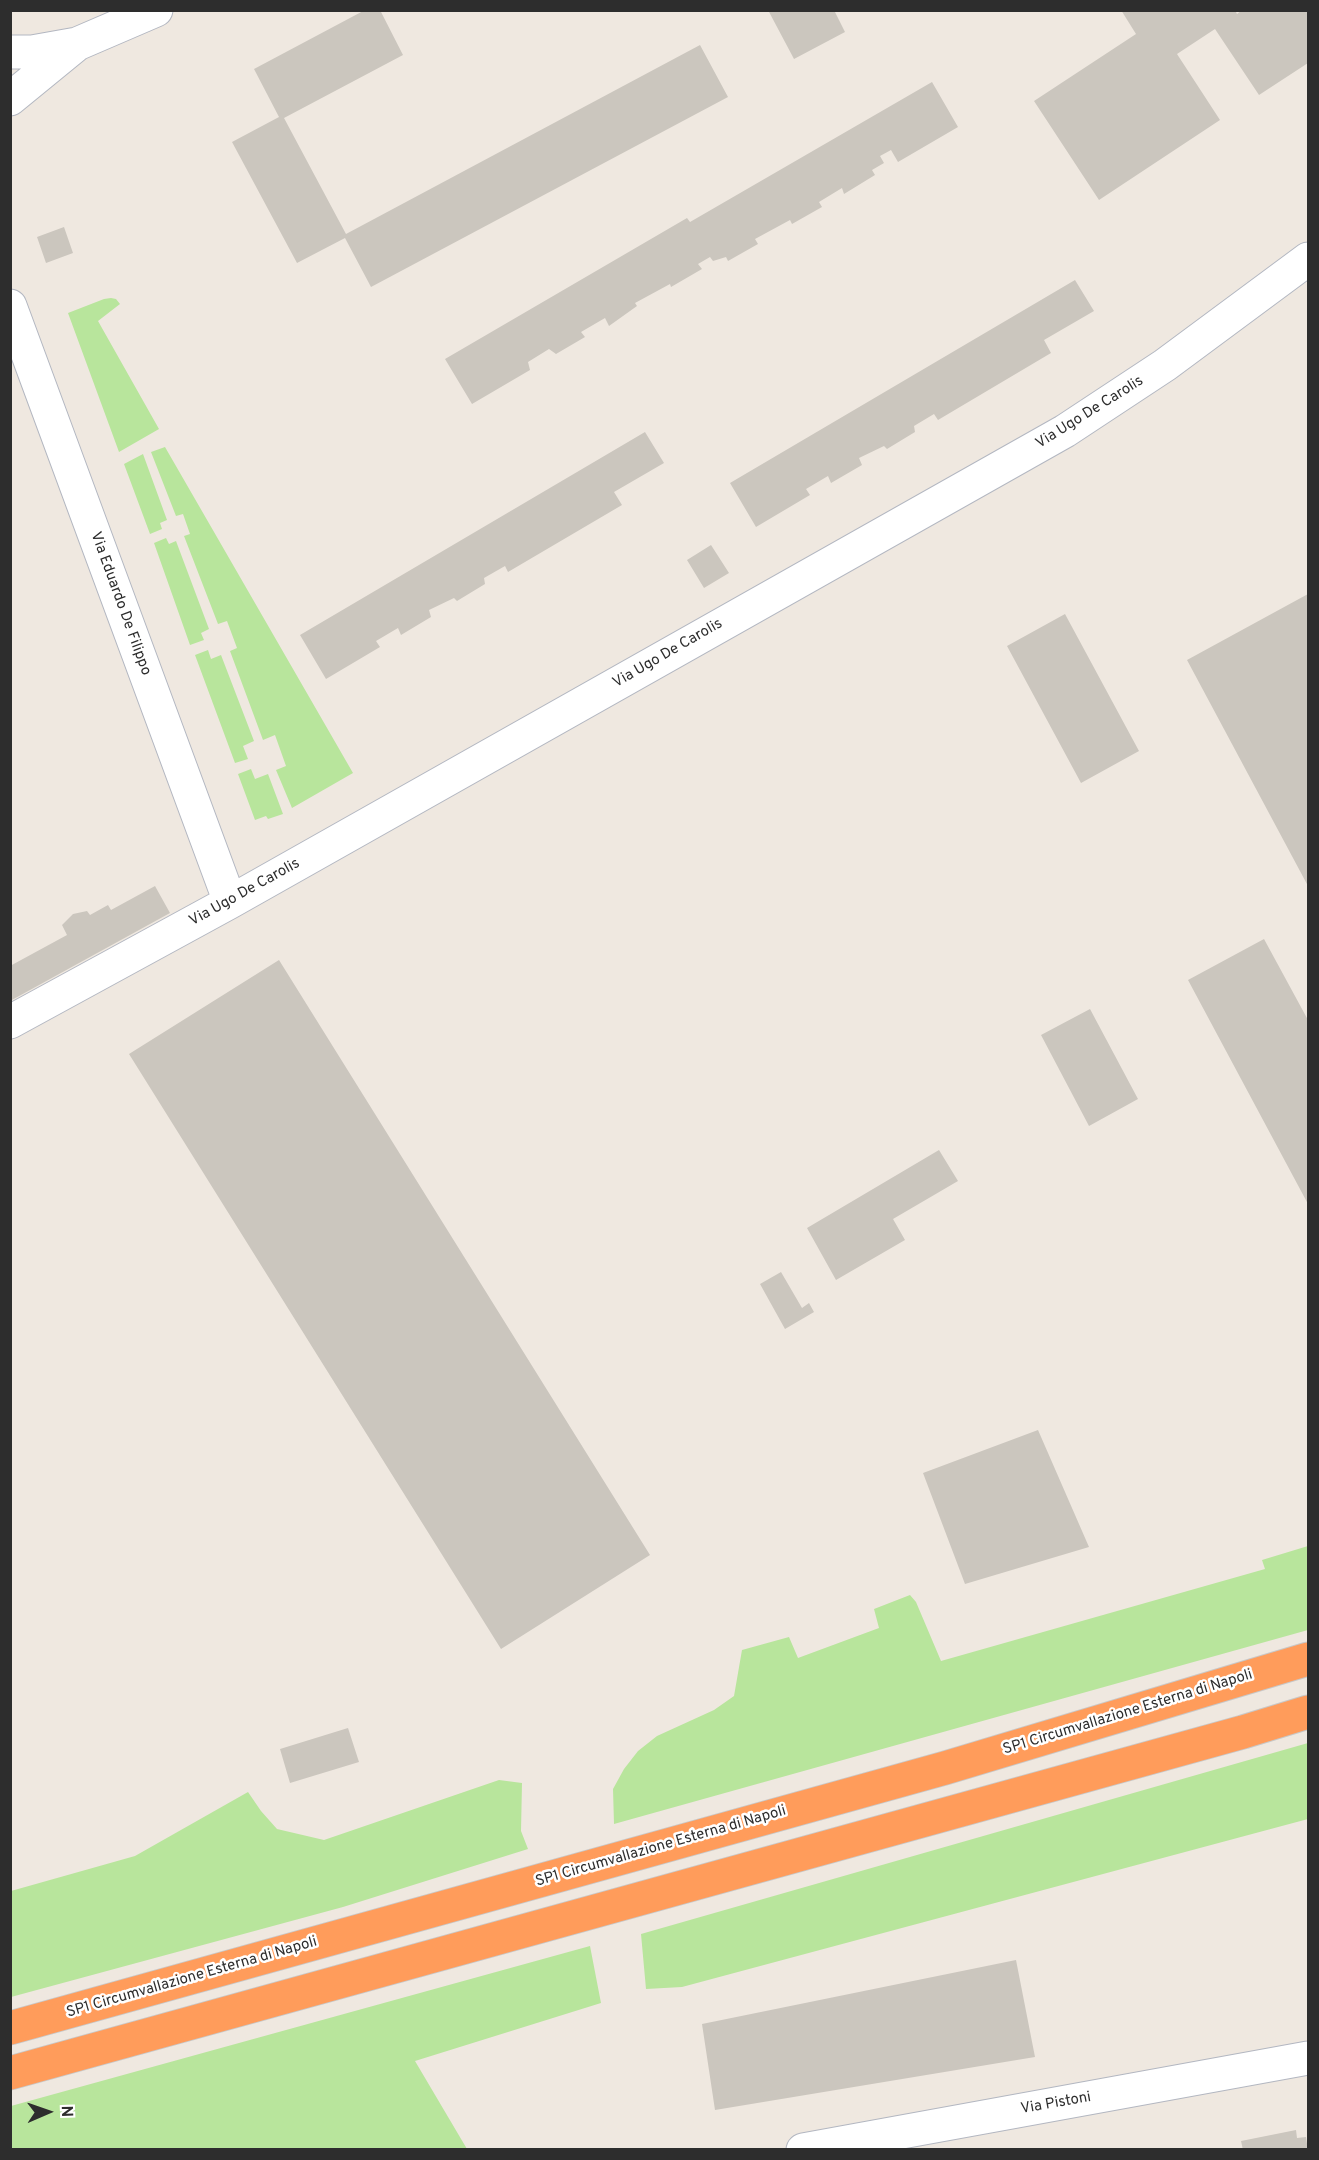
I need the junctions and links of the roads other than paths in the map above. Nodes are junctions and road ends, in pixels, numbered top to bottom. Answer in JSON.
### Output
{"nodes":[{"id":1,"x":156,"y":10,"type":"edge"},
{"id":2,"x":77,"y":44,"type":"junction"},
{"id":3,"x":10,"y":52,"type":"edge"},
{"id":4,"x":10,"y":99,"type":"edge"},
{"id":5,"x":1308,"y":259,"type":"edge"},
{"id":6,"x":10,"y":306,"type":"edge"},
{"id":7,"x":230,"y":902,"type":"junction"},
{"id":8,"x":10,"y":1022,"type":"edge"},
{"id":9,"x":1308,"y":1659,"type":"edge"},
{"id":10,"x":1308,"y":1712,"type":"edge"},
{"id":11,"x":10,"y":2028,"type":"edge"},
{"id":12,"x":1308,"y":2058,"type":"edge"},
{"id":13,"x":10,"y":2073,"type":"edge"},
{"id":14,"x":803,"y":2150,"type":"edge"}],
"edges":[{"from":1,"to":2,"type":"street"},
{"from":2,"to":3,"type":"street"},
{"from":2,"to":4,"type":"street"},
{"from":5,"to":7,"type":"street","name":"Via Ugo De Carolis"},
{"from":6,"to":7,"type":"street","name":"Via Eduardo De Filippo"},
{"from":7,"to":8,"type":"street","name":"Via Ugo De Carolis"},
{"from":9,"to":11,"type":"highway","name":"SP1 Circumvallazione Esterna di Napoli"},
{"from":10,"to":13,"type":"highway"},
{"from":12,"to":14,"type":"street","name":"Via Pistoni"}]}
